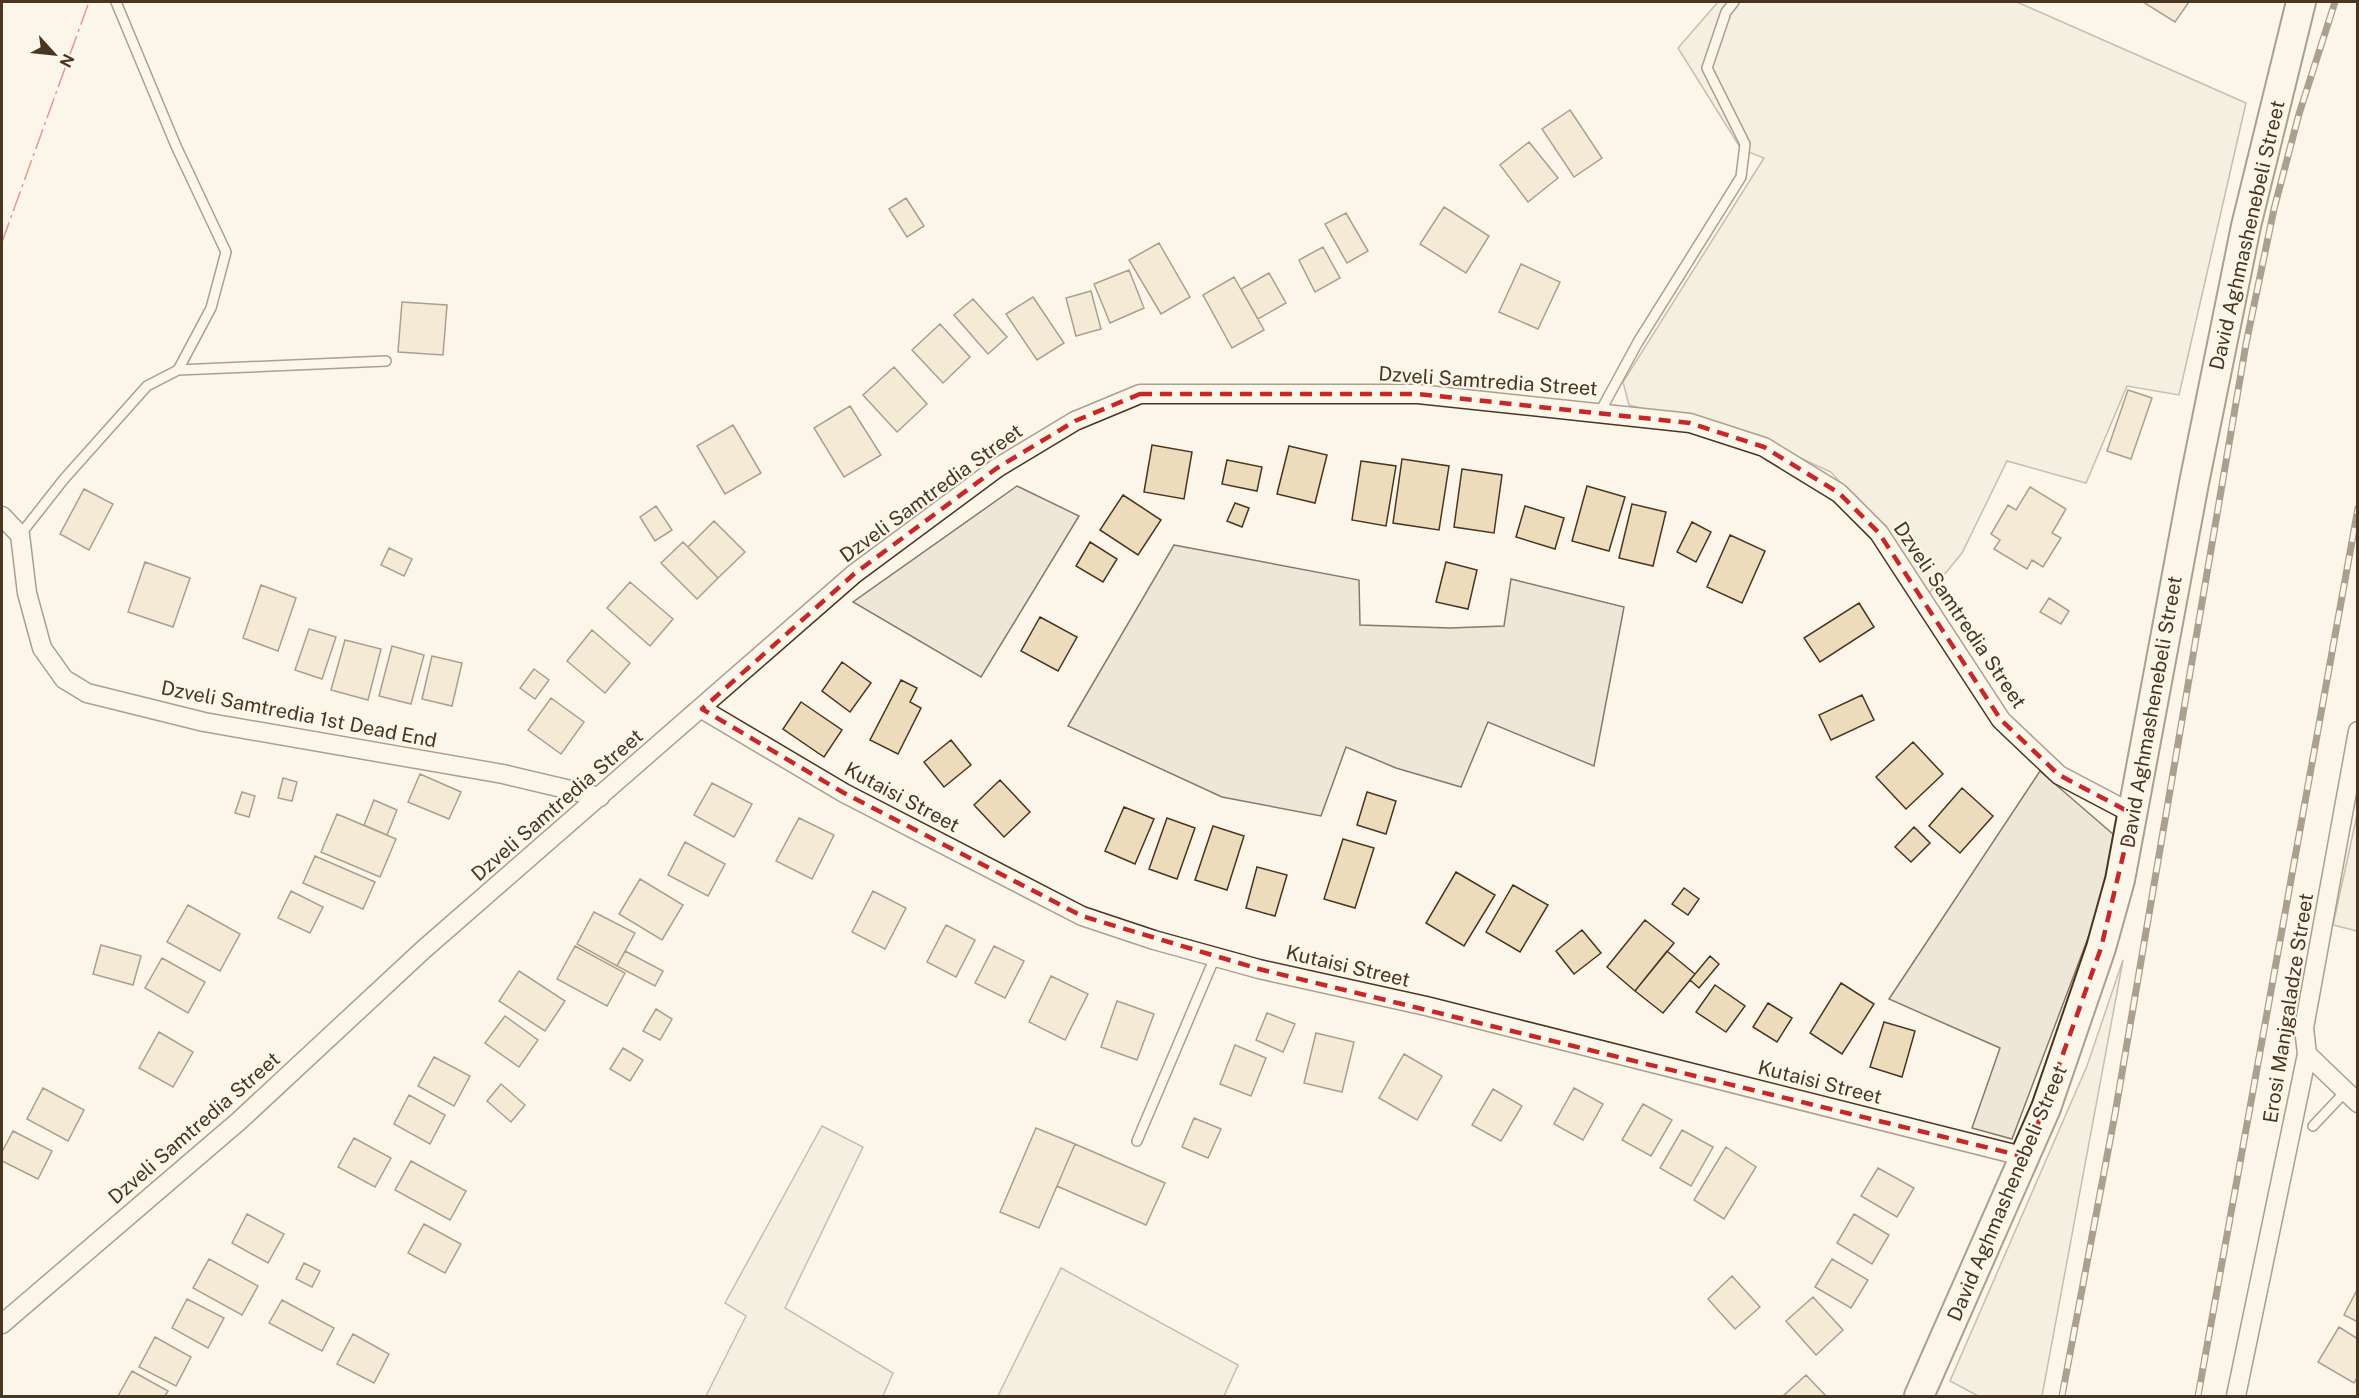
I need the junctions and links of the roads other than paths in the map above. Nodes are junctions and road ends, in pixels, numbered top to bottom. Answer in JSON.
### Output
{"nodes":[{"id":1,"x":116,"y":2,"type":"edge"},
{"id":2,"x":1734,"y":2,"type":"edge"},
{"id":3,"x":2301,"y":2,"type":"edge"},
{"id":4,"x":386,"y":361,"type":"dead end"},
{"id":5,"x":177,"y":370,"type":"junction"},
{"id":6,"x":1600,"y":412,"type":"junction"},
{"id":7,"x":2,"y":516,"type":"edge"},
{"id":8,"x":20,"y":535,"type":"junction"},
{"id":9,"x":702,"y":709,"type":"junction"},
{"id":10,"x":2358,"y":731,"type":"edge"},
{"id":11,"x":600,"y":797,"type":"junction"},
{"id":12,"x":2133,"y":814,"type":"junction"},
{"id":13,"x":1215,"y":957,"type":"junction"},
{"id":14,"x":2307,"y":1054,"type":"junction"},
{"id":15,"x":2351,"y":1098,"type":"edge"},
{"id":16,"x":2313,"y":1126,"type":"dead end"},
{"id":17,"x":1137,"y":1141,"type":"dead end"},
{"id":18,"x":2026,"y":1158,"type":"junction"},
{"id":19,"x":2,"y":1324,"type":"edge"},
{"id":20,"x":1919,"y":1396,"type":"edge"},
{"id":21,"x":2236,"y":1396,"type":"edge"}],
"edges":[{"from":1,"to":5,"type":"lane"},
{"from":2,"to":6,"type":"lane"},
{"from":3,"to":12,"type":"main road","name":"David Aghmashenebeli Street"},
{"from":4,"to":5,"type":"lane"},
{"from":5,"to":8,"type":"lane"},
{"from":6,"to":9,"type":"street","name":"Dzveli Samtredia Street"},
{"from":6,"to":12,"type":"street","name":"Dzveli Samtredia Street"},
{"from":7,"to":8,"type":"street"},
{"from":8,"to":11,"type":"street","name":"Dzveli Samtredia 1st Dead End"},
{"from":9,"to":11,"type":"street","name":"Dzveli Samtredia Street"},
{"from":9,"to":13,"type":"street","name":"Kutaisi Street"},
{"from":10,"to":14,"type":"street","name":"Erosi Manjgaladze Street"},
{"from":11,"to":19,"type":"street","name":"Dzveli Samtredia Street"},
{"from":12,"to":18,"type":"main road","name":"David Aghmashenebeli Street"},
{"from":13,"to":17,"type":"lane"},
{"from":13,"to":18,"type":"street","name":"Kutaisi Street"},
{"from":14,"to":15,"type":"street"},
{"from":14,"to":21,"type":"street","name":"Erosi Manjgaladze Street"},
{"from":15,"to":16,"type":"lane"},
{"from":18,"to":20,"type":"main road","name":"David Aghmashenebeli Street"}]}
